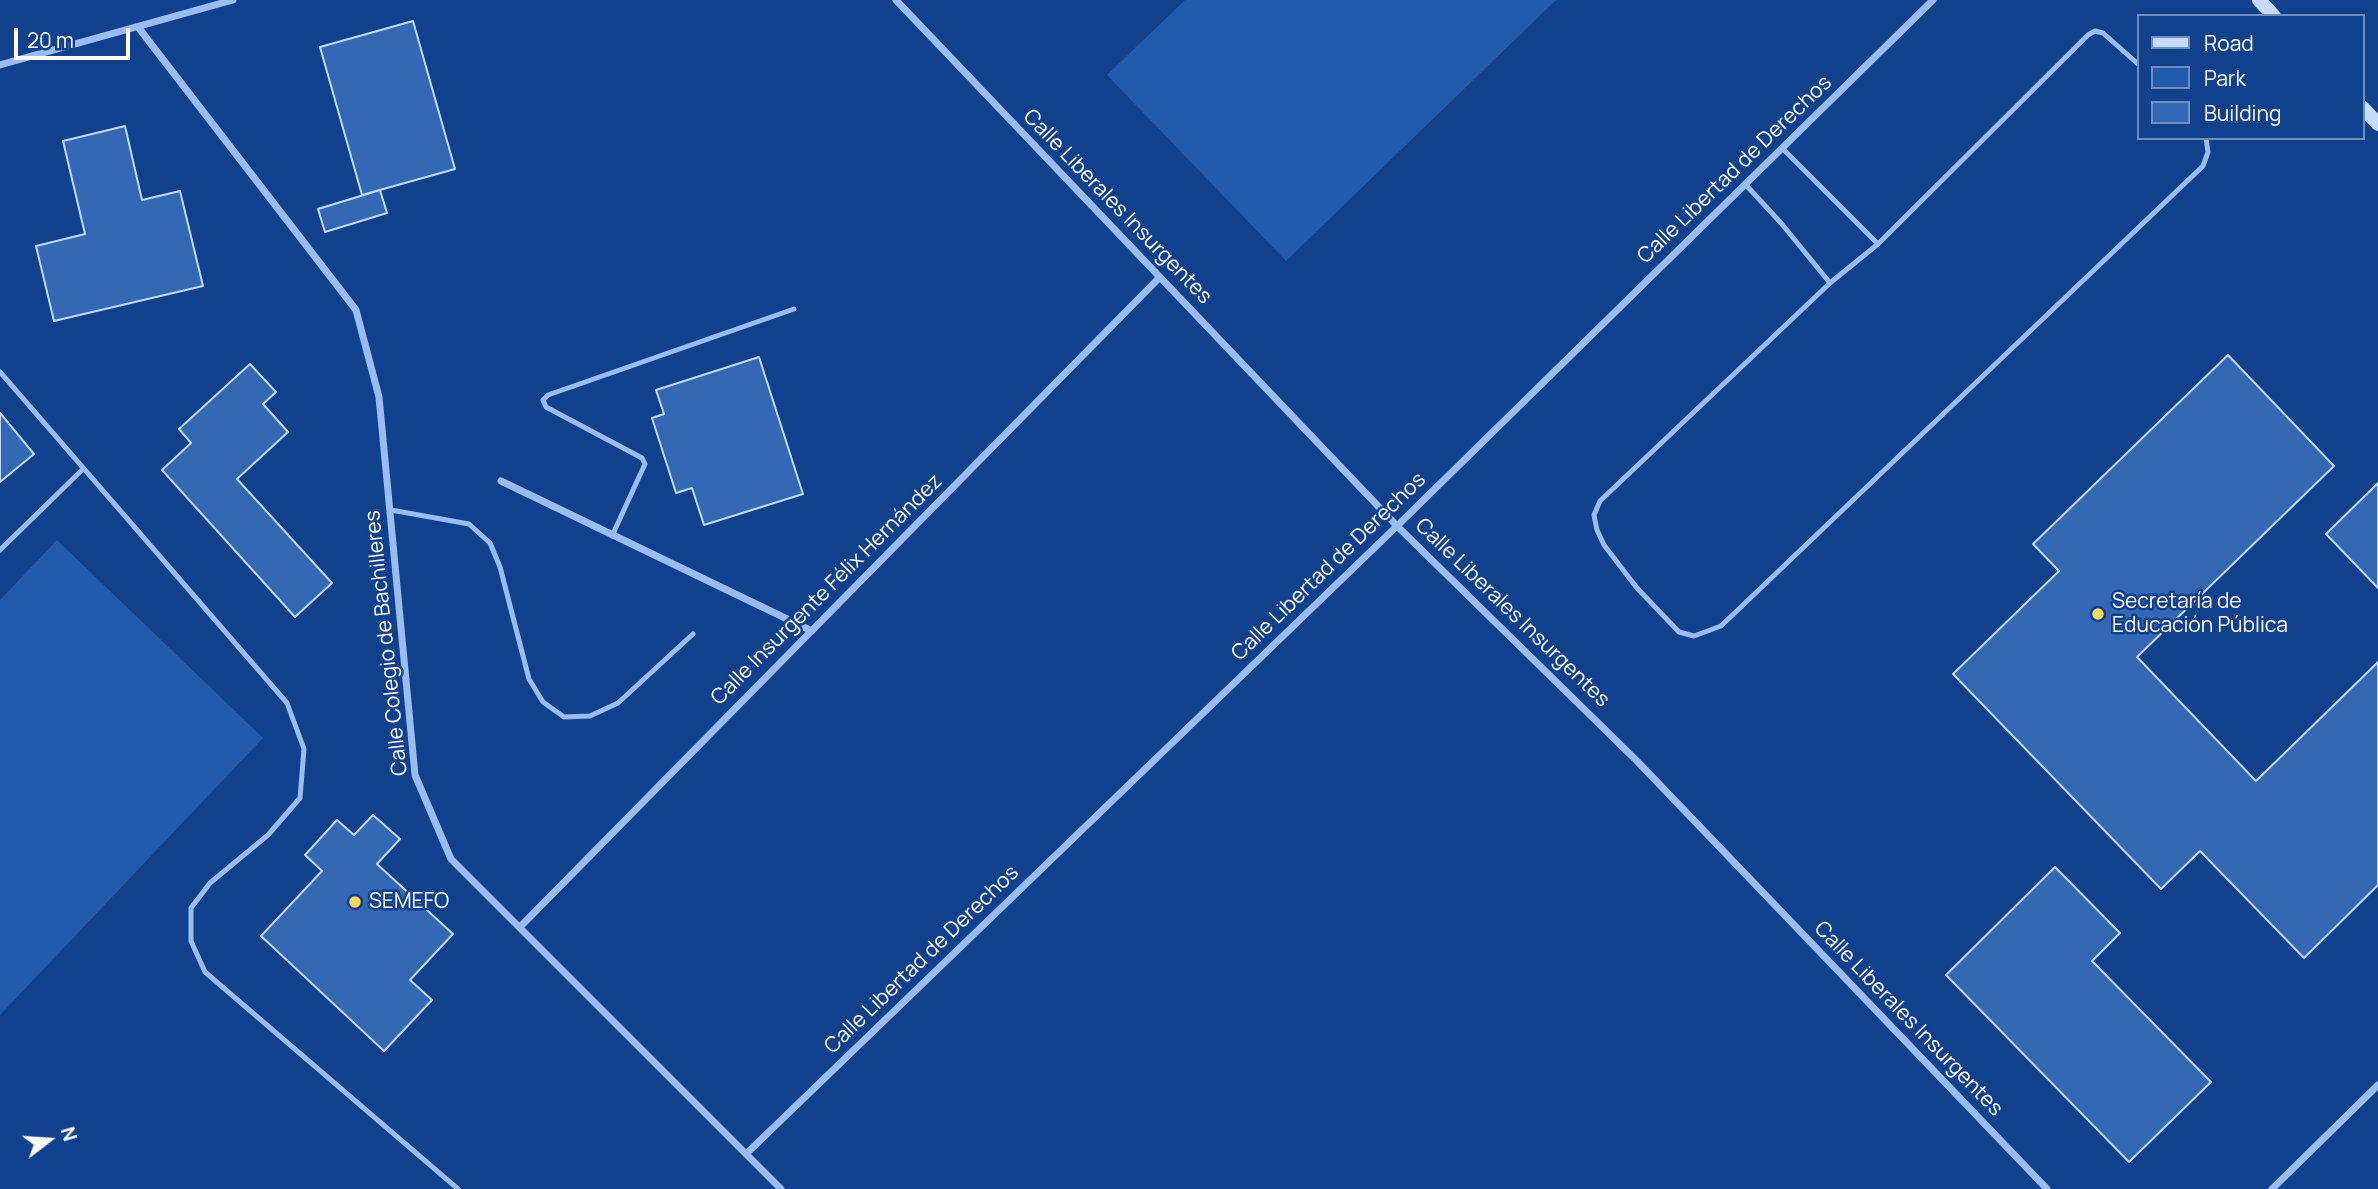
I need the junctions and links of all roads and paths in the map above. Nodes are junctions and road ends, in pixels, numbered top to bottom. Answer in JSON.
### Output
{"nodes":[{"id":1,"x":233,"y":0,"type":"edge"},
{"id":2,"x":896,"y":0,"type":"edge"},
{"id":3,"x":1933,"y":0,"type":"edge"},
{"id":4,"x":2259,"y":0,"type":"edge"},
{"id":5,"x":2272,"y":14,"type":"edge"},
{"id":6,"x":138,"y":27,"type":"junction"},
{"id":7,"x":2136,"y":62,"type":"edge"},
{"id":8,"x":0,"y":65,"type":"edge"},
{"id":9,"x":2364,"y":109,"type":"edge"},
{"id":10,"x":2378,"y":124,"type":"edge"},
{"id":11,"x":2206,"y":140,"type":"edge"},
{"id":12,"x":1782,"y":148,"type":"junction"},
{"id":13,"x":1745,"y":184,"type":"junction"},
{"id":14,"x":1878,"y":244,"type":"junction"},
{"id":15,"x":1160,"y":277,"type":"junction"},
{"id":16,"x":1830,"y":283,"type":"junction"},
{"id":17,"x":794,"y":309,"type":"dead end"},
{"id":18,"x":0,"y":372,"type":"edge"},
{"id":19,"x":83,"y":469,"type":"junction"},
{"id":20,"x":501,"y":481,"type":"dead end"},
{"id":21,"x":391,"y":510,"type":"junction"},
{"id":22,"x":1397,"y":526,"type":"junction"},
{"id":23,"x":612,"y":536,"type":"junction"},
{"id":24,"x":0,"y":550,"type":"edge"},
{"id":25,"x":812,"y":631,"type":"junction"},
{"id":26,"x":693,"y":634,"type":"dead end"},
{"id":27,"x":520,"y":927,"type":"junction"},
{"id":28,"x":2378,"y":1085,"type":"edge"},
{"id":29,"x":746,"y":1154,"type":"junction"},
{"id":30,"x":458,"y":1189,"type":"edge"},
{"id":31,"x":781,"y":1189,"type":"edge"},
{"id":32,"x":2047,"y":1189,"type":"edge"},
{"id":33,"x":2272,"y":1189,"type":"edge"}],
"edges":[{"from":1,"to":6,"type":"street"},
{"from":2,"to":15,"type":"street","name":"Calle Liberales Insurgentes"},
{"from":3,"to":12,"type":"street","name":"Calle Libertad de Derechos"},
{"from":4,"to":5,"type":"street"},
{"from":6,"to":8,"type":"street"},
{"from":6,"to":21,"type":"street","name":"Calle Colegio de Bachilleres"},
{"from":7,"to":14,"type":"lane"},
{"from":9,"to":10,"type":"street"},
{"from":11,"to":16,"type":"lane"},
{"from":12,"to":13,"type":"street","name":"Calle Libertad de Derechos"},
{"from":12,"to":14,"type":"lane"},
{"from":13,"to":16,"type":"lane"},
{"from":13,"to":22,"type":"street","name":"Calle Libertad de Derechos"},
{"from":14,"to":16,"type":"lane"},
{"from":15,"to":22,"type":"street","name":"Calle Liberales Insurgentes"},
{"from":15,"to":25,"type":"street","name":"Calle Insurgente Félix Hernández"},
{"from":17,"to":23,"type":"lane"},
{"from":18,"to":19,"type":"lane"},
{"from":19,"to":24,"type":"lane"},
{"from":19,"to":30,"type":"lane"},
{"from":20,"to":23,"type":"street"},
{"from":21,"to":26,"type":"lane"},
{"from":21,"to":27,"type":"street","name":"Calle Colegio de Bachilleres"},
{"from":22,"to":29,"type":"street","name":"Calle Libertad de Derechos"},
{"from":22,"to":32,"type":"street","name":"Calle Liberales Insurgentes"},
{"from":23,"to":25,"type":"street"},
{"from":25,"to":27,"type":"street","name":"Calle Insurgente Félix Hernández"},
{"from":27,"to":29,"type":"street","name":"Calle Colegio de Bachilleres"},
{"from":28,"to":33,"type":"street"},
{"from":29,"to":31,"type":"street","name":"Calle Colegio de Bachilleres"}]}
